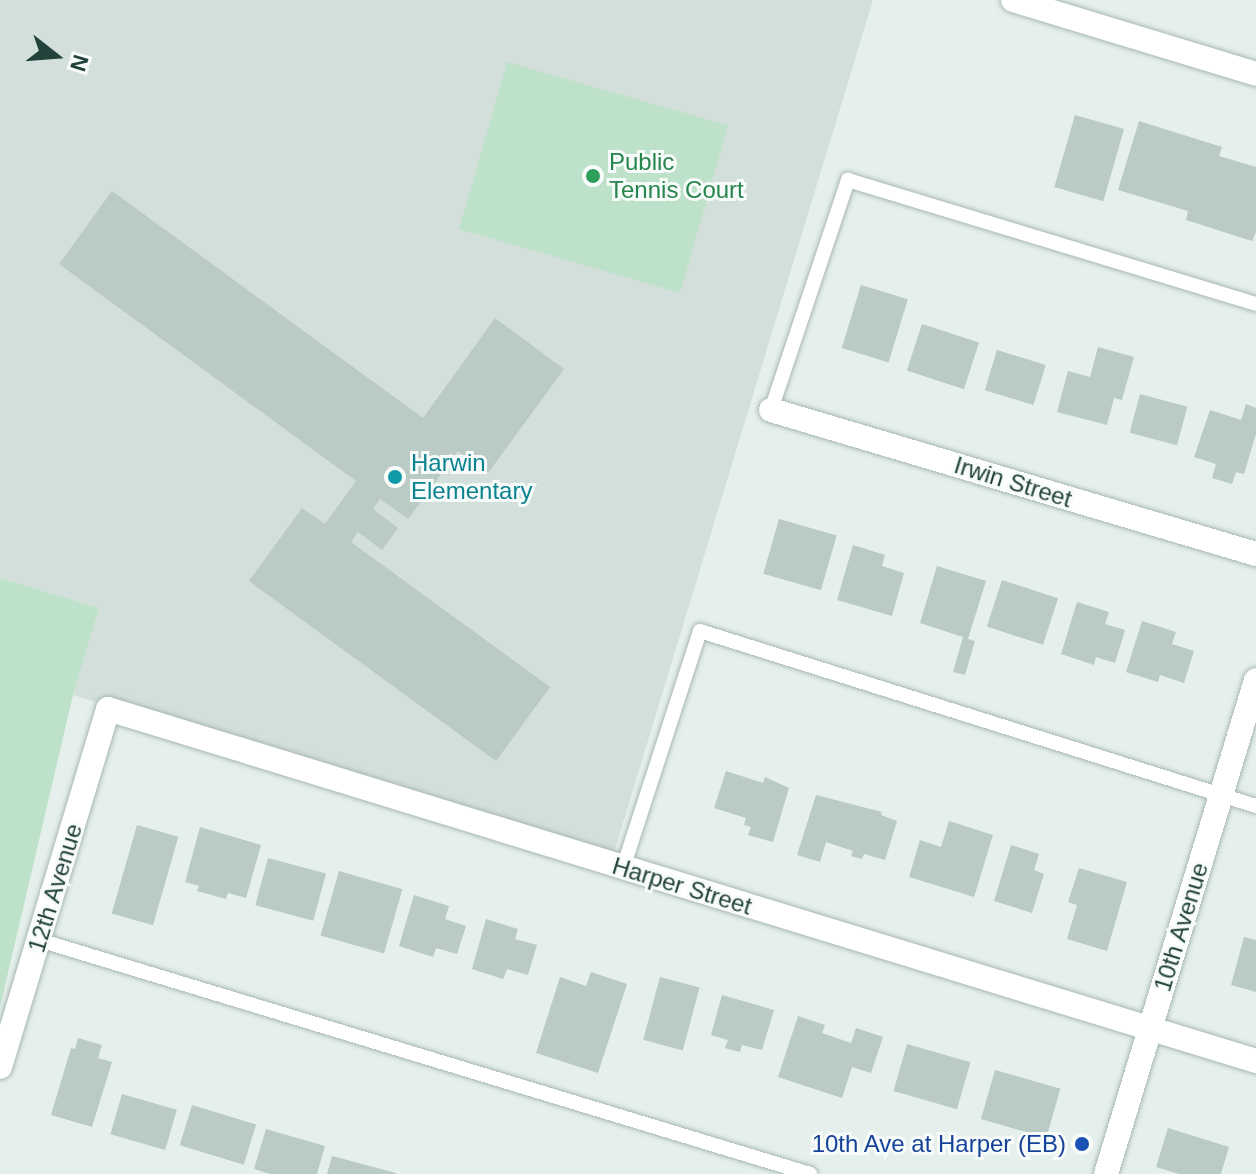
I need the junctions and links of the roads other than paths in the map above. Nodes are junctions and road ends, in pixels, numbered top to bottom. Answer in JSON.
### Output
{"nodes":[{"id":1,"x":1013,"y":0,"type":"edge"},
{"id":2,"x":1256,"y":74,"type":"edge"},
{"id":3,"x":1256,"y":304,"type":"edge"},
{"id":4,"x":771,"y":410,"type":"joint"},
{"id":5,"x":1256,"y":554,"type":"edge"},
{"id":6,"x":1256,"y":680,"type":"edge"},
{"id":7,"x":108,"y":709,"type":"joint"},
{"id":8,"x":1220,"y":796,"type":"junction"},
{"id":9,"x":1256,"y":806,"type":"edge"},
{"id":10,"x":623,"y":868,"type":"junction"},
{"id":11,"x":39,"y":940,"type":"junction"},
{"id":12,"x":1150,"y":1028,"type":"junction"},
{"id":13,"x":1256,"y":1061,"type":"edge"},
{"id":14,"x":0,"y":1067,"type":"edge"},
{"id":15,"x":810,"y":1174,"type":"edge"},
{"id":16,"x":1106,"y":1174,"type":"edge"}],
"edges":[{"from":1,"to":2,"type":"street"},
{"from":3,"to":4,"type":"lane"},
{"from":4,"to":5,"type":"street","name":"Irwin Street"},
{"from":6,"to":8,"type":"street","name":"10th Avenue"},
{"from":7,"to":10,"type":"street","name":"Harper Street"},
{"from":7,"to":11,"type":"street","name":"12th Avenue"},
{"from":8,"to":9,"type":"lane"},
{"from":8,"to":10,"type":"lane"},
{"from":8,"to":12,"type":"street","name":"10th Avenue"},
{"from":10,"to":12,"type":"street","name":"Harper Street"},
{"from":11,"to":14,"type":"street","name":"12th Avenue"},
{"from":11,"to":15,"type":"lane"},
{"from":12,"to":13,"type":"street","name":"Harper Street"},
{"from":12,"to":16,"type":"street","name":"10th Avenue"}]}
